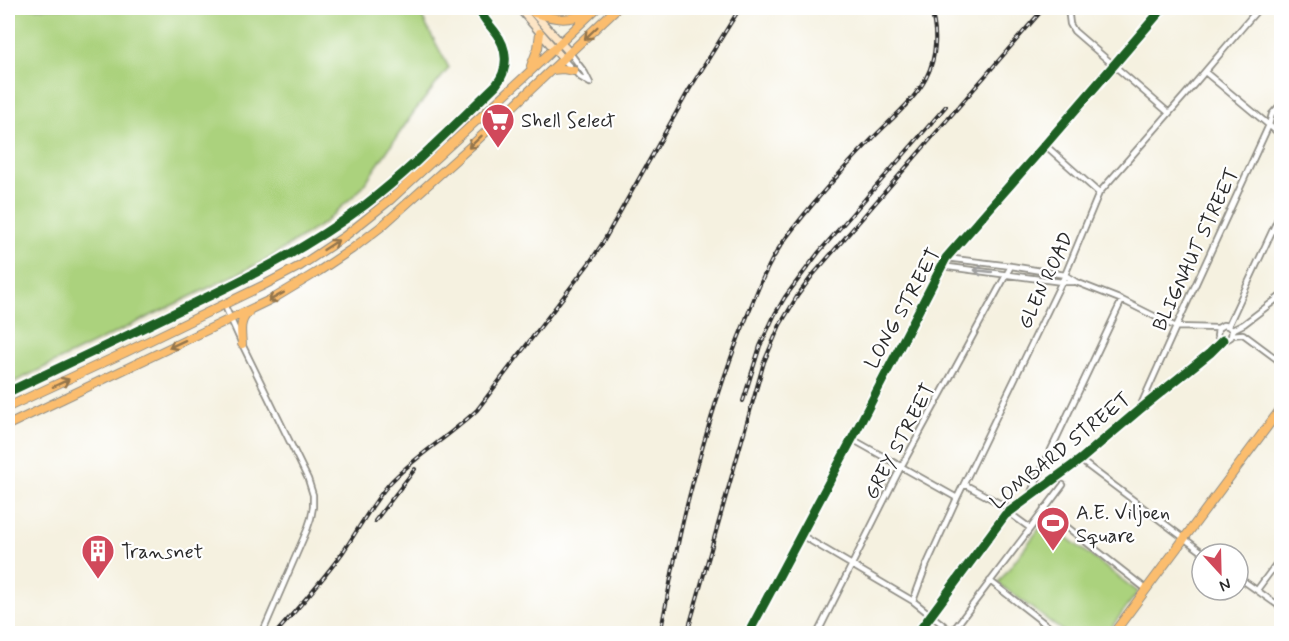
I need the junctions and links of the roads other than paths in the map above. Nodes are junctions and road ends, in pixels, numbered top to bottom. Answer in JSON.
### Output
{"nodes":[{"id":1,"x":479,"y":8,"type":"edge"},
{"id":2,"x":519,"y":8,"type":"edge"},
{"id":3,"x":617,"y":8,"type":"edge"},
{"id":4,"x":1068,"y":8,"type":"edge"},
{"id":5,"x":1163,"y":8,"type":"edge"},
{"id":6,"x":1259,"y":8,"type":"edge"},
{"id":7,"x":595,"y":9,"type":"edge"},
{"id":8,"x":532,"y":10,"type":"edge"},
{"id":9,"x":540,"y":33,"type":"junction"},
{"id":10,"x":557,"y":44,"type":"junction"},
{"id":11,"x":567,"y":56,"type":"junction"},
{"id":12,"x":1113,"y":65,"type":"junction"},
{"id":13,"x":551,"y":70,"type":"junction"},
{"id":14,"x":574,"y":71,"type":"junction"},
{"id":15,"x":1205,"y":72,"type":"junction"},
{"id":16,"x":522,"y":79,"type":"junction"},
{"id":17,"x":1281,"y":103,"type":"edge"},
{"id":18,"x":1169,"y":113,"type":"junction"},
{"id":19,"x":1269,"y":125,"type":"junction"},
{"id":20,"x":1281,"y":136,"type":"edge"},
{"id":21,"x":1045,"y":145,"type":"junction"},
{"id":22,"x":1100,"y":193,"type":"junction"},
{"id":23,"x":1281,"y":210,"type":"edge"},
{"id":24,"x":946,"y":258,"type":"junction"},
{"id":25,"x":310,"y":259,"type":"junction"},
{"id":26,"x":1011,"y":266,"type":"junction"},
{"id":27,"x":941,"y":267,"type":"junction"},
{"id":28,"x":319,"y":271,"type":"junction"},
{"id":29,"x":1007,"y":274,"type":"junction"},
{"id":30,"x":1065,"y":275,"type":"junction"},
{"id":31,"x":1062,"y":282,"type":"junction"},
{"id":32,"x":1076,"y":282,"type":"junction"},
{"id":33,"x":1281,"y":295,"type":"edge"},
{"id":34,"x":1122,"y":300,"type":"junction"},
{"id":35,"x":224,"y":304,"type":"junction"},
{"id":36,"x":254,"y":308,"type":"junction"},
{"id":37,"x":230,"y":319,"type":"junction"},
{"id":38,"x":1176,"y":327,"type":"junction"},
{"id":39,"x":1218,"y":328,"type":"junction"},
{"id":40,"x":1230,"y":330,"type":"junction"},
{"id":41,"x":1223,"y":340,"type":"junction"},
{"id":42,"x":242,"y":344,"type":"junction"},
{"id":43,"x":1281,"y":363,"type":"edge"},
{"id":44,"x":8,"y":392,"type":"edge"},
{"id":45,"x":8,"y":407,"type":"edge"},
{"id":46,"x":1281,"y":407,"type":"edge"},
{"id":47,"x":1139,"y":410,"type":"junction"},
{"id":48,"x":8,"y":425,"type":"edge"},
{"id":49,"x":852,"y":439,"type":"junction"},
{"id":50,"x":1080,"y":460,"type":"junction"},
{"id":51,"x":901,"y":467,"type":"junction"},
{"id":52,"x":964,"y":484,"type":"junction"},
{"id":53,"x":1063,"y":485,"type":"dead end"},
{"id":54,"x":1029,"y":497,"type":"junction"},
{"id":55,"x":957,"y":498,"type":"junction"},
{"id":56,"x":1044,"y":509,"type":"junction"},
{"id":57,"x":1010,"y":511,"type":"junction"},
{"id":58,"x":1030,"y":528,"type":"junction"},
{"id":59,"x":801,"y":535,"type":"junction"},
{"id":60,"x":1184,"y":538,"type":"junction"},
{"id":61,"x":1190,"y":542,"type":"edge"},
{"id":62,"x":1281,"y":556,"type":"edge"},
{"id":63,"x":851,"y":565,"type":"junction"},
{"id":64,"x":990,"y":581,"type":"junction"},
{"id":65,"x":1250,"y":585,"type":"edge"},
{"id":66,"x":1146,"y":589,"type":"junction"},
{"id":67,"x":1257,"y":590,"type":"junction"},
{"id":68,"x":913,"y":601,"type":"junction"},
{"id":69,"x":1281,"y":608,"type":"edge"},
{"id":70,"x":930,"y":615,"type":"junction"},
{"id":71,"x":262,"y":633,"type":"edge"},
{"id":72,"x":748,"y":633,"type":"edge"},
{"id":73,"x":817,"y":633,"type":"edge"},
{"id":74,"x":917,"y":633,"type":"edge"},
{"id":75,"x":953,"y":633,"type":"edge"},
{"id":76,"x":1058,"y":633,"type":"edge"},
{"id":77,"x":1113,"y":633,"type":"edge"}],
"edges":[{"from":1,"to":44,"type":"street"},
{"from":2,"to":9,"type":"main road"},
{"from":3,"to":11,"type":"main road","one_way":true},
{"from":4,"to":12,"type":"street"},
{"from":5,"to":12,"type":"street","name":"LONG STREET"},
{"from":6,"to":15,"type":"street","name":"GLEN ROAD"},
{"from":7,"to":8,"type":"main road"},
{"from":7,"to":10,"type":"main road"},
{"from":8,"to":10,"type":"main road"},
{"from":9,"to":10,"type":"main road"},
{"from":9,"to":16,"type":"main road"},
{"from":10,"to":11,"type":"main road"},
{"from":10,"to":16,"type":"main road"},
{"from":11,"to":13,"type":"main road"},
{"from":11,"to":14,"type":"street"},
{"from":11,"to":14,"type":"street"},
{"from":12,"to":18,"type":"street"},
{"from":12,"to":21,"type":"street","name":"LONG STREET"},
{"from":13,"to":14,"type":"main road"},
{"from":13,"to":28,"type":"main road","one_way":true},
{"from":15,"to":18,"type":"street","name":"GLEN ROAD"},
{"from":15,"to":19,"type":"street"},
{"from":25,"to":16,"type":"main road","one_way":true},
{"from":17,"to":19,"type":"street","name":"BLIGNAUT STREET"},
{"from":18,"to":22,"type":"street","name":"GLEN ROAD"},
{"from":19,"to":20,"type":"street"},
{"from":19,"to":38,"type":"street","name":"BLIGNAUT STREET"},
{"from":21,"to":22,"type":"street"},
{"from":21,"to":24,"type":"street","name":"LONG STREET"},
{"from":22,"to":30,"type":"street","name":"GLEN ROAD"},
{"from":23,"to":40,"type":"street"},
{"from":24,"to":26,"type":"street"},
{"from":24,"to":27,"type":"street","name":"LONG STREET"},
{"from":25,"to":28,"type":"main road"},
{"from":25,"to":35,"type":"main road"},
{"from":26,"to":29,"type":"street","name":"GREY STREET"},
{"from":26,"to":30,"type":"street"},
{"from":29,"to":27,"type":"street","one_way":true},
{"from":27,"to":49,"type":"street","name":"LONG STREET"},
{"from":28,"to":36,"type":"main road","one_way":true},
{"from":29,"to":31,"type":"street"},
{"from":29,"to":51,"type":"street","name":"GREY STREET"},
{"from":30,"to":31,"type":"street","name":"GLEN ROAD"},
{"from":30,"to":32,"type":"street"},
{"from":31,"to":32,"type":"street"},
{"from":31,"to":52,"type":"street","name":"GLEN ROAD"},
{"from":32,"to":34,"type":"street"},
{"from":33,"to":40,"type":"street"},
{"from":34,"to":38,"type":"street"},
{"from":34,"to":54,"type":"street"},
{"from":35,"to":37,"type":"street"},
{"from":45,"to":35,"type":"main road","one_way":true},
{"from":36,"to":37,"type":"main road"},
{"from":36,"to":42,"type":"main road"},
{"from":37,"to":42,"type":"street"},
{"from":37,"to":48,"type":"main road","one_way":true},
{"from":38,"to":39,"type":"street"},
{"from":38,"to":47,"type":"street","name":"BLIGNAUT STREET"},
{"from":39,"to":40,"type":"street"},
{"from":39,"to":41,"type":"street"},
{"from":40,"to":41,"type":"street"},
{"from":40,"to":43,"type":"street"},
{"from":41,"to":47,"type":"street","name":"LOMBARD STREET"},
{"from":42,"to":71,"type":"street"},
{"from":46,"to":60,"type":"main road"},
{"from":47,"to":50,"type":"street","name":"LOMBARD STREET"},
{"from":49,"to":51,"type":"street"},
{"from":49,"to":59,"type":"street","name":"LONG STREET"},
{"from":50,"to":54,"type":"street","name":"LOMBARD STREET"},
{"from":50,"to":60,"type":"street"},
{"from":51,"to":55,"type":"street"},
{"from":51,"to":63,"type":"street","name":"GREY STREET"},
{"from":52,"to":55,"type":"street","name":"GLEN ROAD"},
{"from":52,"to":57,"type":"street"},
{"from":53,"to":56,"type":"street"},
{"from":54,"to":57,"type":"street","name":"LOMBARD STREET"},
{"from":55,"to":68,"type":"street","name":"GLEN ROAD"},
{"from":56,"to":58,"type":"street"},
{"from":56,"to":66,"type":"street"},
{"from":57,"to":58,"type":"street"},
{"from":57,"to":70,"type":"street","name":"LOMBARD STREET"},
{"from":58,"to":64,"type":"street"},
{"from":59,"to":63,"type":"street"},
{"from":59,"to":72,"type":"street","name":"LONG STREET"},
{"from":60,"to":61,"type":"street"},
{"from":60,"to":66,"type":"main road"},
{"from":62,"to":67,"type":"street"},
{"from":63,"to":68,"type":"street"},
{"from":63,"to":73,"type":"street","name":"GREY STREET"},
{"from":64,"to":75,"type":"street"},
{"from":64,"to":76,"type":"street"},
{"from":65,"to":67,"type":"street"},
{"from":66,"to":77,"type":"main road"},
{"from":67,"to":69,"type":"street"},
{"from":68,"to":70,"type":"street"},
{"from":70,"to":74,"type":"street","name":"LOMBARD STREET"},
{"from":70,"to":75,"type":"street"}]}
